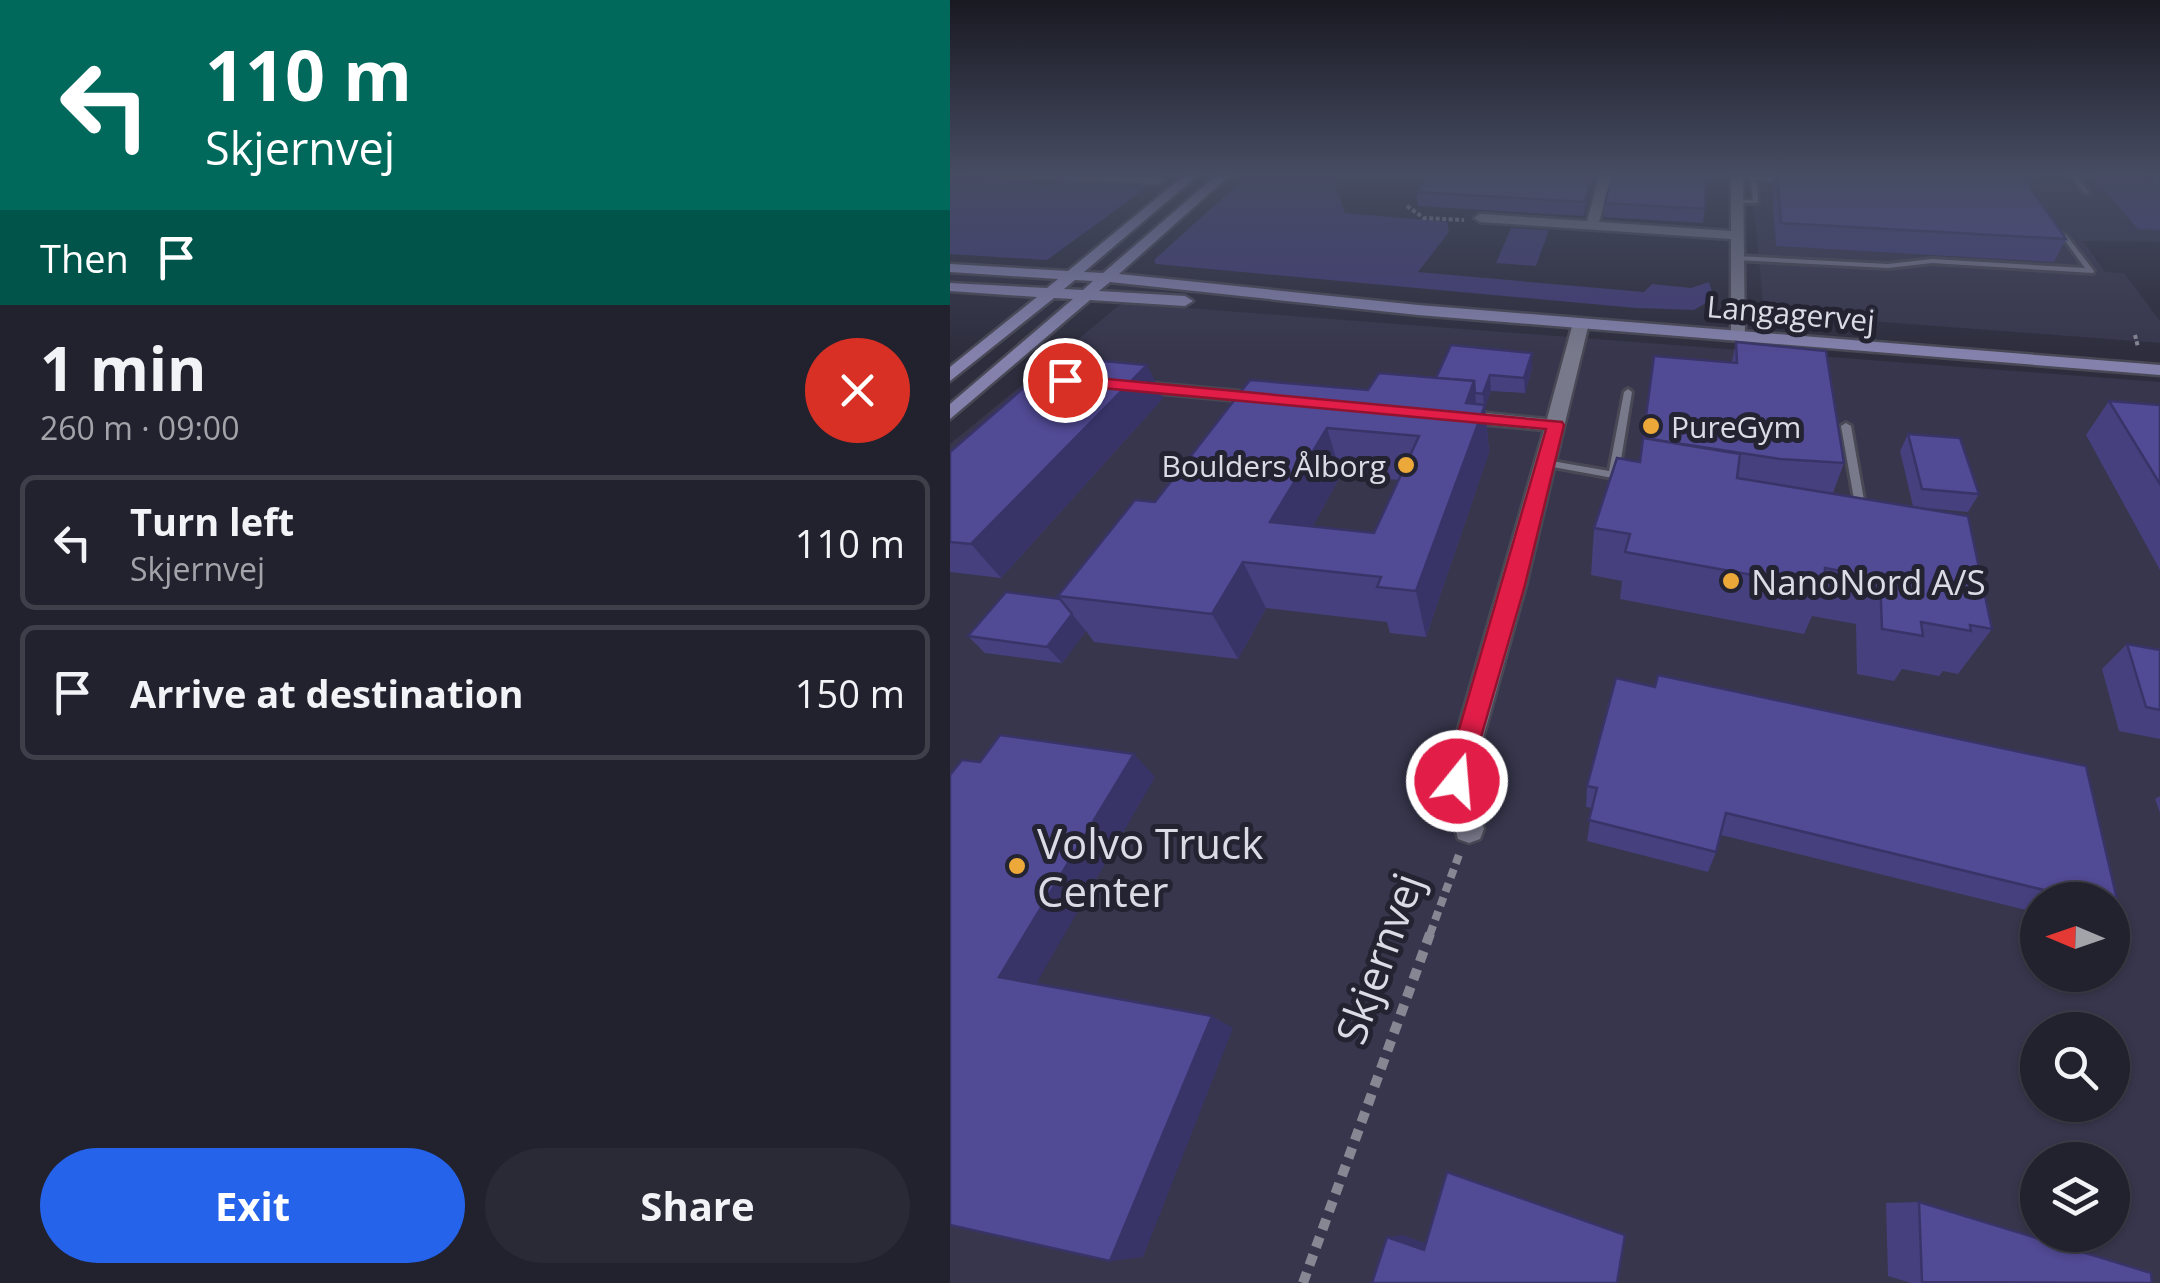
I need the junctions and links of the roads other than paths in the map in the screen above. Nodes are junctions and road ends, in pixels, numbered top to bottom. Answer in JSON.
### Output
{"nodes":[{"id":1,"x":1123,"y":234,"type":"edge"},
{"id":2,"x":1156,"y":234,"type":"edge"},
{"id":3,"x":1721,"y":234,"type":"edge"},
{"id":4,"x":2060,"y":234,"type":"edge"},
{"id":5,"x":1737,"y":235,"type":"joint"},
{"id":6,"x":1737,"y":258,"type":"junction"},
{"id":7,"x":950,"y":268,"type":"edge"},
{"id":8,"x":950,"y":278,"type":"edge"},
{"id":9,"x":1061,"y":286,"type":"junction"},
{"id":10,"x":1095,"y":286,"type":"junction"},
{"id":11,"x":950,"y":287,"type":"edge"},
{"id":12,"x":1418,"y":310,"type":"junction"},
{"id":13,"x":1581,"y":323,"type":"junction"},
{"id":14,"x":1740,"y":337,"type":"junction"},
{"id":15,"x":2160,"y":370,"type":"edge"},
{"id":16,"x":950,"y":376,"type":"edge"},
{"id":17,"x":1101,"y":384,"type":"edge"},
{"id":18,"x":1628,"y":392,"type":"dead end"},
{"id":19,"x":1292,"y":400,"type":"edge"},
{"id":20,"x":950,"y":414,"type":"edge"},
{"id":21,"x":1442,"y":414,"type":"edge"},
{"id":22,"x":1556,"y":425,"type":"junction"},
{"id":23,"x":1846,"y":426,"type":"dead end"},
{"id":24,"x":1546,"y":463,"type":"junction"},
{"id":25,"x":1613,"y":475,"type":"junction"},
{"id":26,"x":1632,"y":478,"type":"edge"},
{"id":27,"x":1833,"y":505,"type":"edge"},
{"id":28,"x":1470,"y":829,"type":"road end"}],
"edges":[{"from":1,"to":9,"type":"street"},
{"from":2,"to":10,"type":"street"},
{"from":3,"to":5,"type":"street"},
{"from":4,"to":6,"type":"lane","name":"Langagervej"},
{"from":5,"to":6,"type":"street"},
{"from":6,"to":14,"type":"street"},
{"from":7,"to":9,"type":"street","name":"Langagervej"},
{"from":8,"to":9,"type":"street","name":"Langagervej"},
{"from":9,"to":10,"type":"street","name":"Langagervej"},
{"from":9,"to":10,"type":"street","name":"Langagervej"},
{"from":9,"to":11,"type":"street","name":"Langagervej"},
{"from":9,"to":16,"type":"street"},
{"from":10,"to":12,"type":"street","name":"Langagervej"},
{"from":10,"to":12,"type":"street","name":"Langagervej"},
{"from":10,"to":20,"type":"street"},
{"from":12,"to":13,"type":"street","name":"Langagervej"},
{"from":13,"to":14,"type":"street","name":"Langagervej"},
{"from":13,"to":22,"type":"street"},
{"from":14,"to":15,"type":"street","name":"Langagervej"},
{"from":17,"to":19,"type":"street"},
{"from":18,"to":25,"type":"lane"},
{"from":21,"to":22,"type":"street"},
{"from":22,"to":24,"type":"street"},
{"from":23,"to":27,"type":"lane"},
{"from":24,"to":25,"type":"lane"},
{"from":24,"to":28,"type":"street"},
{"from":25,"to":26,"type":"lane"}]}
